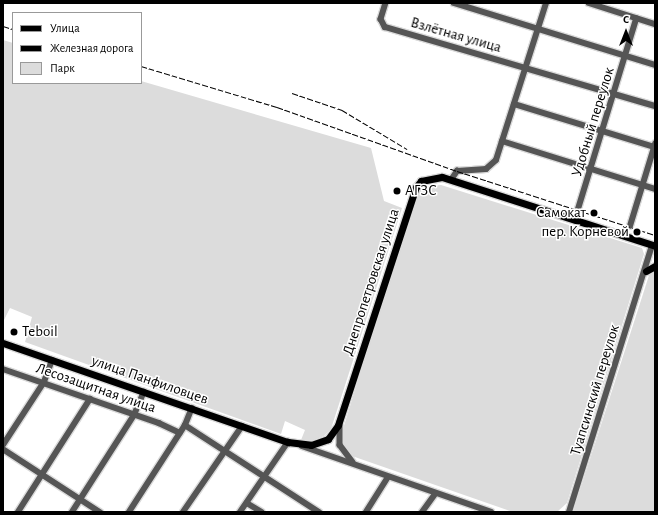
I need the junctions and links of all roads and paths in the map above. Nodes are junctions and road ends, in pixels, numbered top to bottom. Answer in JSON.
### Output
{"nodes":[{"id":1,"x":386,"y":3,"type":"edge"},
{"id":2,"x":454,"y":3,"type":"edge"},
{"id":3,"x":546,"y":3,"type":"edge"},
{"id":4,"x":589,"y":3,"type":"edge"},
{"id":5,"x":636,"y":19,"type":"junction"},
{"id":6,"x":655,"y":24,"type":"edge"},
{"id":7,"x":538,"y":29,"type":"junction"},
{"id":8,"x":625,"y":56,"type":"junction"},
{"id":9,"x":655,"y":65,"type":"edge"},
{"id":10,"x":526,"y":67,"type":"junction"},
{"id":11,"x":613,"y":94,"type":"junction"},
{"id":12,"x":514,"y":104,"type":"junction"},
{"id":13,"x":655,"y":106,"type":"edge"},
{"id":14,"x":602,"y":131,"type":"junction"},
{"id":15,"x":502,"y":141,"type":"junction"},
{"id":16,"x":655,"y":146,"type":"edge"},
{"id":17,"x":591,"y":170,"type":"junction"},
{"id":18,"x":451,"y":180,"type":"junction"},
{"id":19,"x":642,"y":185,"type":"junction"},
{"id":20,"x":655,"y":189,"type":"edge"},
{"id":21,"x":578,"y":209,"type":"dead end"},
{"id":22,"x":630,"y":226,"type":"dead end"},
{"id":23,"x":654,"y":246,"type":"edge"},
{"id":24,"x":655,"y":261,"type":"edge"},
{"id":25,"x":655,"y":266,"type":"edge"},
{"id":26,"x":645,"y":274,"type":"junction"},
{"id":27,"x":3,"y":343,"type":"edge"},
{"id":28,"x":52,"y":360,"type":"junction"},
{"id":29,"x":3,"y":369,"type":"edge"},
{"id":30,"x":44,"y":382,"type":"junction"},
{"id":31,"x":144,"y":392,"type":"junction"},
{"id":32,"x":90,"y":399,"type":"junction"},
{"id":33,"x":192,"y":408,"type":"junction"},
{"id":34,"x":134,"y":415,"type":"junction"},
{"id":35,"x":341,"y":416,"type":"junction"},
{"id":36,"x":185,"y":425,"type":"junction"},
{"id":37,"x":242,"y":426,"type":"junction"},
{"id":38,"x":180,"y":433,"type":"junction"},
{"id":39,"x":288,"y":442,"type":"junction"},
{"id":40,"x":300,"y":445,"type":"junction"},
{"id":41,"x":3,"y":447,"type":"edge"},
{"id":42,"x":224,"y":451,"type":"junction"},
{"id":43,"x":355,"y":464,"type":"junction"},
{"id":44,"x":42,"y":473,"type":"junction"},
{"id":45,"x":264,"y":476,"type":"junction"},
{"id":46,"x":388,"y":477,"type":"junction"},
{"id":47,"x":435,"y":494,"type":"junction"},
{"id":48,"x":80,"y":499,"type":"junction"},
{"id":49,"x":574,"y":501,"type":"junction"},
{"id":50,"x":247,"y":503,"type":"junction"},
{"id":51,"x":481,"y":511,"type":"edge"},
{"id":52,"x":18,"y":512,"type":"edge"},
{"id":53,"x":72,"y":512,"type":"edge"},
{"id":54,"x":100,"y":512,"type":"edge"},
{"id":55,"x":129,"y":512,"type":"edge"},
{"id":56,"x":183,"y":512,"type":"edge"},
{"id":57,"x":240,"y":512,"type":"edge"},
{"id":58,"x":262,"y":512,"type":"edge"},
{"id":59,"x":319,"y":512,"type":"edge"},
{"id":60,"x":366,"y":512,"type":"edge"},
{"id":61,"x":422,"y":512,"type":"edge"},
{"id":62,"x":490,"y":512,"type":"edge"},
{"id":63,"x":563,"y":512,"type":"edge"},
{"id":64,"x":569,"y":512,"type":"edge"}],
"edges":[{"from":1,"to":10,"type":"street","name":"Взлётная улица"},
{"from":2,"to":7,"type":"street"},
{"from":3,"to":7,"type":"street"},
{"from":4,"to":5,"type":"street"},
{"from":5,"to":6,"type":"street"},
{"from":5,"to":8,"type":"street","name":"Удобный переулок"},
{"from":7,"to":8,"type":"street"},
{"from":7,"to":10,"type":"street"},
{"from":8,"to":9,"type":"street"},
{"from":8,"to":11,"type":"street","name":"Удобный переулок"},
{"from":10,"to":11,"type":"street","name":"Взлётная улица"},
{"from":10,"to":12,"type":"street"},
{"from":11,"to":13,"type":"street","name":"Взлётная улица"},
{"from":11,"to":14,"type":"street","name":"Удобный переулок"},
{"from":12,"to":14,"type":"street"},
{"from":12,"to":15,"type":"street"},
{"from":14,"to":16,"type":"street"},
{"from":14,"to":17,"type":"street","name":"Удобный переулок"},
{"from":15,"to":17,"type":"street"},
{"from":15,"to":18,"type":"street"},
{"from":16,"to":19,"type":"street"},
{"from":17,"to":19,"type":"street"},
{"from":17,"to":21,"type":"street","name":"Удобный переулок"},
{"from":18,"to":23,"type":"main road","name":"Днепропетровская улица"},
{"from":18,"to":35,"type":"main road","name":"Днепропетровская улица"},
{"from":19,"to":20,"type":"street"},
{"from":19,"to":22,"type":"street"},
{"from":23,"to":26,"type":"street","name":"Туапсинский переулок"},
{"from":24,"to":26,"type":"street","name":"Туапсинский переулок"},
{"from":25,"to":26,"type":"main road"},
{"from":26,"to":49,"type":"street","name":"Туапсинский переулок"},
{"from":27,"to":28,"type":"main road","name":"улица Панфиловцев"},
{"from":28,"to":30,"type":"street"},
{"from":28,"to":31,"type":"main road","name":"улица Панфиловцев"},
{"from":29,"to":30,"type":"street","name":"Лесозащитная улица"},
{"from":30,"to":32,"type":"street","name":"Лесозащитная улица"},
{"from":30,"to":41,"type":"street"},
{"from":31,"to":33,"type":"main road","name":"улица Панфиловцев"},
{"from":31,"to":34,"type":"street"},
{"from":32,"to":34,"type":"street","name":"Лесозащитная улица"},
{"from":32,"to":44,"type":"street"},
{"from":33,"to":36,"type":"street"},
{"from":33,"to":37,"type":"main road","name":"улица Панфиловцев"},
{"from":34,"to":38,"type":"street","name":"Лесозащитная улица"},
{"from":34,"to":48,"type":"street"},
{"from":35,"to":40,"type":"main road","name":"Днепропетровская улица"},
{"from":35,"to":43,"type":"street"},
{"from":36,"to":38,"type":"street"},
{"from":36,"to":42,"type":"street"},
{"from":37,"to":39,"type":"main road","name":"улица Панфиловцев"},
{"from":37,"to":42,"type":"street"},
{"from":38,"to":55,"type":"street"},
{"from":39,"to":40,"type":"main road","name":"Днепропетровская улица"},
{"from":39,"to":45,"type":"street"},
{"from":40,"to":43,"type":"street"},
{"from":41,"to":44,"type":"street"},
{"from":42,"to":45,"type":"street"},
{"from":42,"to":56,"type":"street"},
{"from":43,"to":46,"type":"street"},
{"from":44,"to":48,"type":"street"},
{"from":44,"to":52,"type":"street"},
{"from":45,"to":50,"type":"street"},
{"from":45,"to":59,"type":"street"},
{"from":46,"to":47,"type":"street"},
{"from":46,"to":60,"type":"street"},
{"from":47,"to":51,"type":"street"},
{"from":47,"to":61,"type":"street"},
{"from":48,"to":53,"type":"street"},
{"from":48,"to":54,"type":"street"},
{"from":49,"to":63,"type":"street"},
{"from":49,"to":64,"type":"street","name":"Туапсинский переулок"},
{"from":50,"to":57,"type":"street"},
{"from":50,"to":58,"type":"street"},
{"from":51,"to":62,"type":"street"}]}
